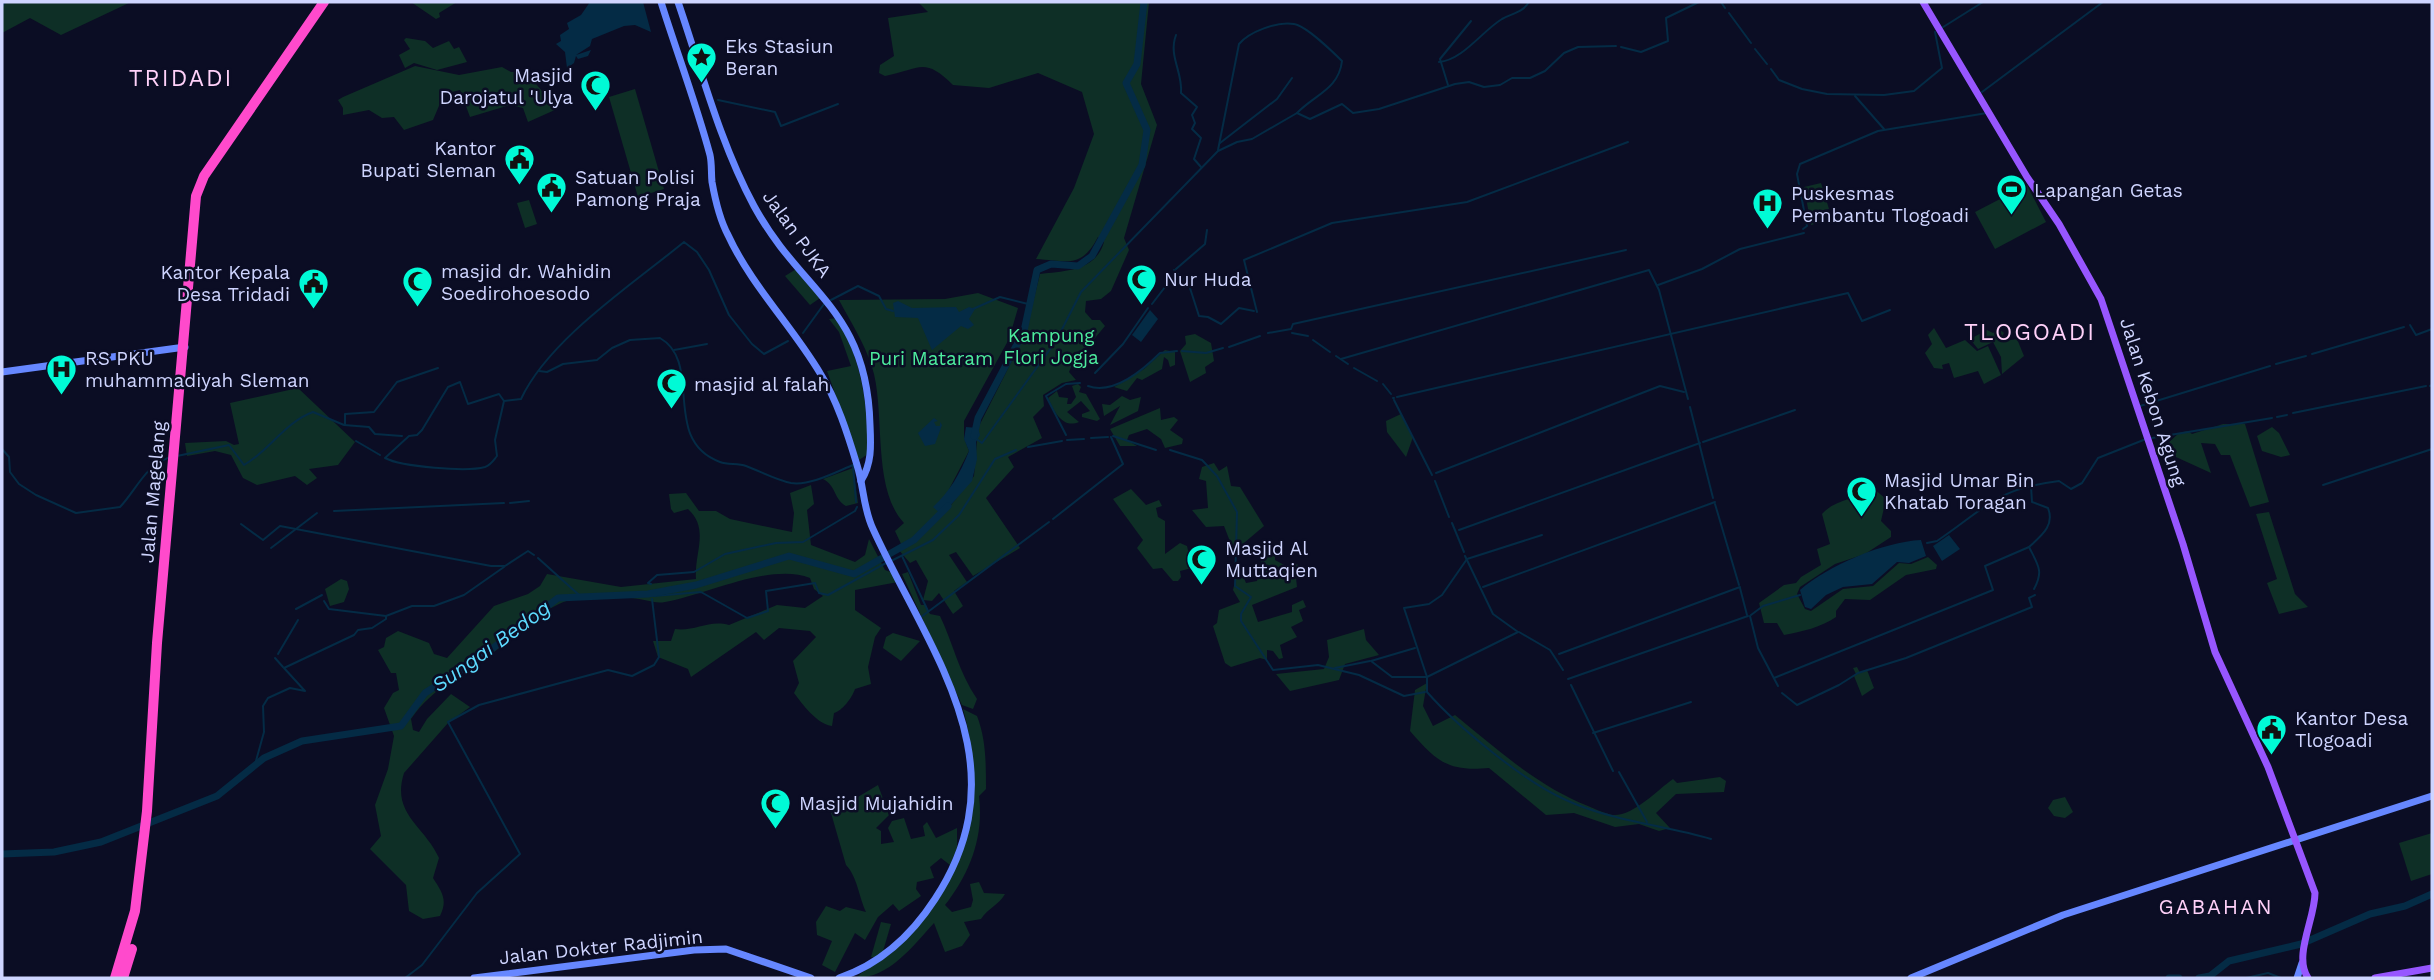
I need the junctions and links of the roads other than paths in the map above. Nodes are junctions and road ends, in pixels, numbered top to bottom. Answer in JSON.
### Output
{"nodes":[{"id":1,"x":324,"y":2,"type":"edge"},
{"id":2,"x":330,"y":2,"type":"edge"},
{"id":3,"x":662,"y":2,"type":"edge"},
{"id":4,"x":678,"y":2,"type":"edge"},
{"id":5,"x":1923,"y":2,"type":"edge"},
{"id":6,"x":183,"y":347,"type":"junction"},
{"id":7,"x":2,"y":372,"type":"edge"},
{"id":8,"x":861,"y":481,"type":"junction"},
{"id":9,"x":2432,"y":796,"type":"edge"},
{"id":10,"x":148,"y":836,"type":"junction"},
{"id":11,"x":2296,"y":839,"type":"junction"},
{"id":12,"x":2302,"y":963,"type":"junction"},
{"id":13,"x":2432,"y":968,"type":"edge"},
{"id":14,"x":854,"y":975,"type":"edge"},
{"id":15,"x":116,"y":978,"type":"edge"},
{"id":16,"x":123,"y":978,"type":"edge"},
{"id":17,"x":474,"y":978,"type":"edge"},
{"id":18,"x":811,"y":978,"type":"edge"},
{"id":19,"x":839,"y":978,"type":"edge"},
{"id":20,"x":1911,"y":978,"type":"edge"},
{"id":21,"x":2297,"y":978,"type":"edge"},
{"id":22,"x":2308,"y":978,"type":"edge"},
{"id":23,"x":2375,"y":978,"type":"edge"}],
"edges":[{"from":1,"to":6,"type":"highway","name":"Jalan Magelang"},
{"from":2,"to":6,"type":"highway","name":"Jalan Magelang"},
{"from":3,"to":8,"type":"main road"},
{"from":4,"to":8,"type":"main road","name":"Jalan PJKA"},
{"from":5,"to":11,"type":"main road","name":"Jalan Kebon Agung"},
{"from":6,"to":7,"type":"main road"},
{"from":6,"to":10,"type":"highway","name":"Jalan Magelang"},
{"from":8,"to":14,"type":"main road"},
{"from":9,"to":11,"type":"main road"},
{"from":10,"to":15,"type":"highway","name":"Jalan Magelang"},
{"from":10,"to":16,"type":"highway","name":"Jalan Magelang"},
{"from":11,"to":12,"type":"main road","name":"Jalan Kebon Agung"},
{"from":11,"to":20,"type":"main road"},
{"from":12,"to":21,"type":"main road"},
{"from":12,"to":22,"type":"main road"},
{"from":13,"to":23,"type":"main road"},
{"from":14,"to":19,"type":"main road"},
{"from":17,"to":18,"type":"main road","name":"Jalan Dokter Radjimin"}]}
